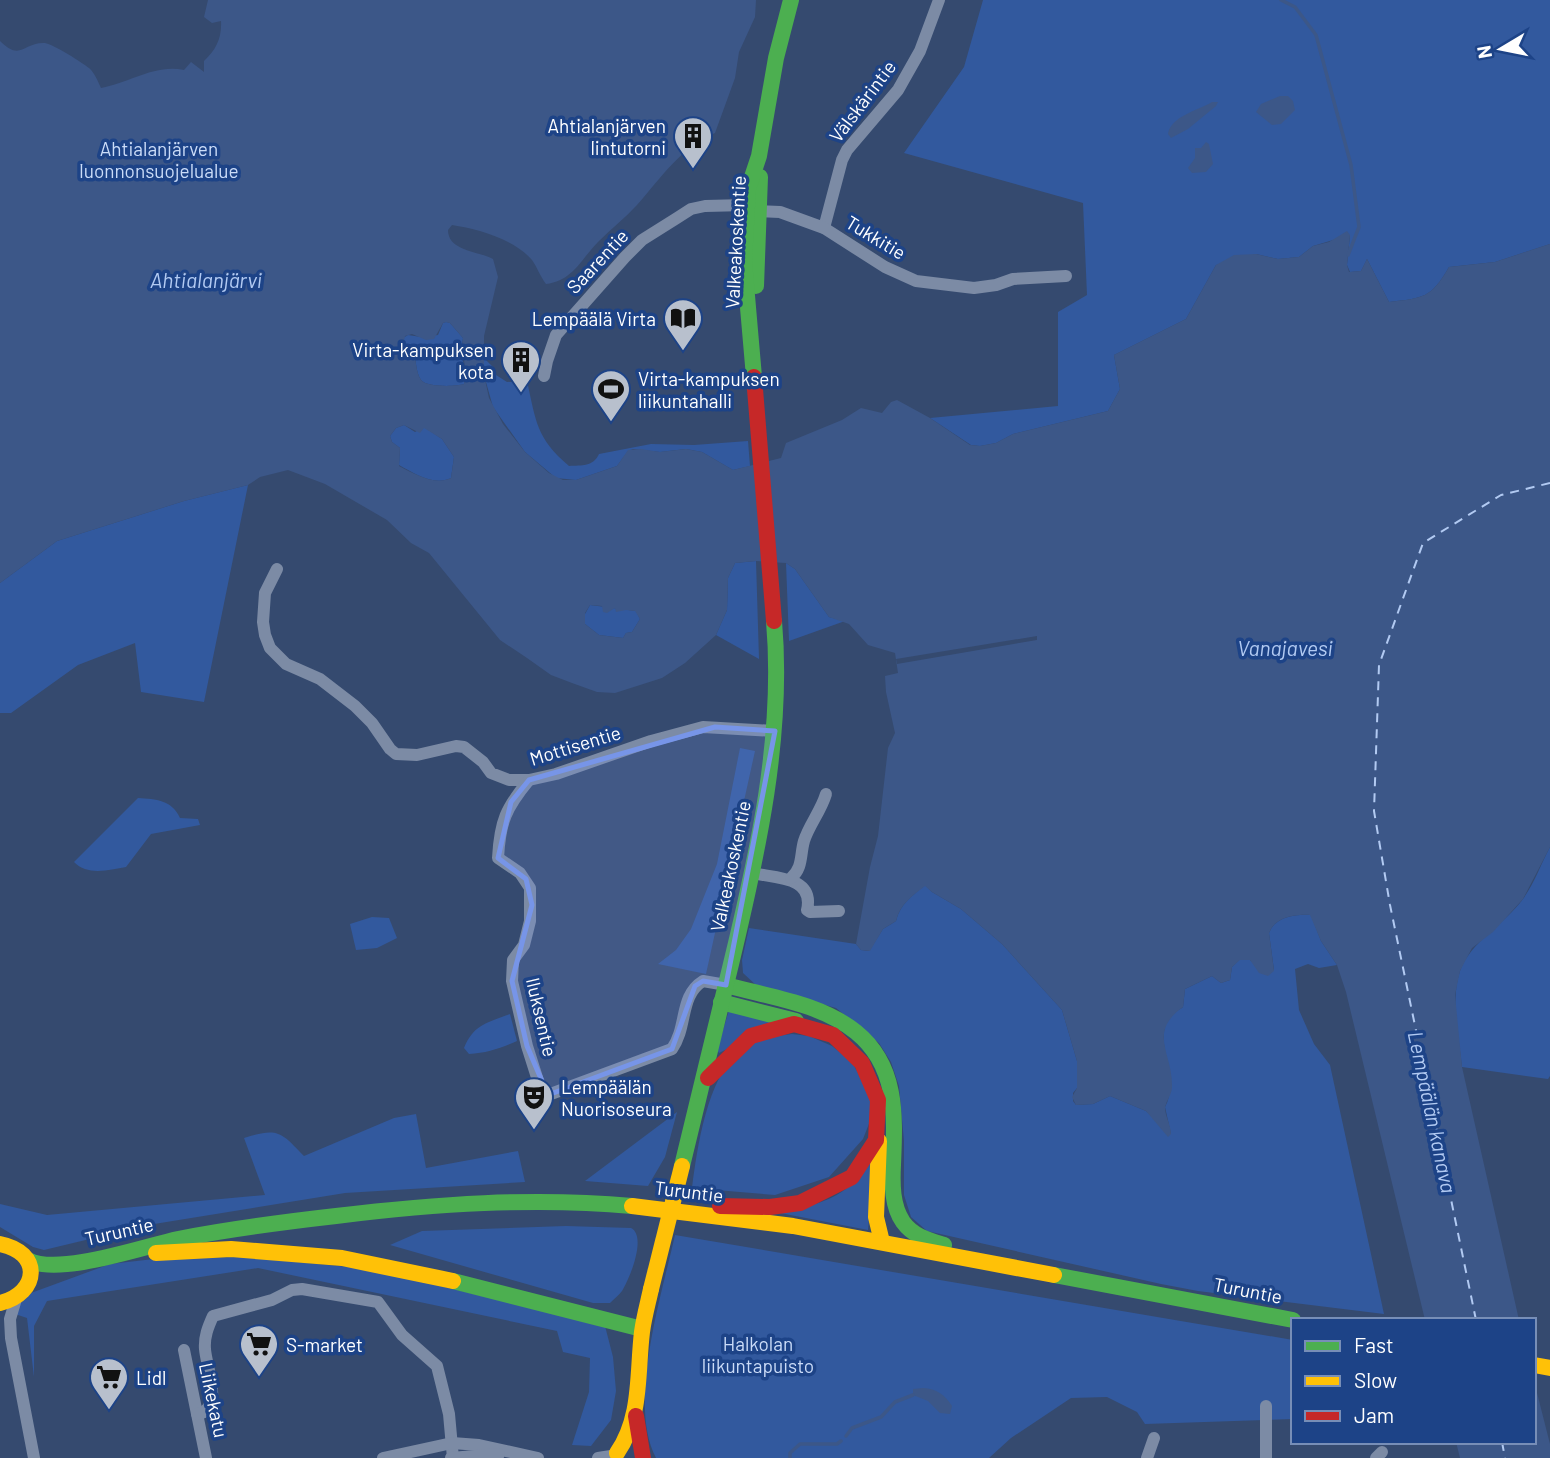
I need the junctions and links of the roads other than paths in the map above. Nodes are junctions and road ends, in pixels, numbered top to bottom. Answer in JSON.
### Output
{"nodes":[{"id":1,"x":791,"y":0,"type":"edge"},
{"id":2,"x":939,"y":0,"type":"edge"},
{"id":3,"x":753,"y":208,"type":"junction"},
{"id":4,"x":824,"y":228,"type":"junction"},
{"id":5,"x":1066,"y":276,"type":"dead end"},
{"id":6,"x":544,"y":376,"type":"dead end"},
{"id":7,"x":277,"y":569,"type":"dead end"},
{"id":8,"x":775,"y":731,"type":"junction"},
{"id":9,"x":529,"y":780,"type":"junction"},
{"id":10,"x":826,"y":794,"type":"dead end"},
{"id":11,"x":752,"y":873,"type":"junction"},
{"id":12,"x":791,"y":878,"type":"junction"},
{"id":13,"x":839,"y":911,"type":"dead end"},
{"id":14,"x":726,"y":985,"type":"junction"},
{"id":15,"x":721,"y":1002,"type":"junction"},
{"id":16,"x":803,"y":1023,"type":"junction"},
{"id":17,"x":702,"y":1087,"type":"junction"},
{"id":18,"x":880,"y":1134,"type":"junction"},
{"id":19,"x":635,"y":1206,"type":"junction"},
{"id":20,"x":882,"y":1242,"type":"junction"},
{"id":21,"x":0,"y":1244,"type":"edge"},
{"id":22,"x":97,"y":1258,"type":"junction"},
{"id":23,"x":28,"y":1260,"type":"junction"},
{"id":24,"x":76,"y":1263,"type":"junction"},
{"id":25,"x":1041,"y":1273,"type":"junction"},
{"id":26,"x":22,"y":1293,"type":"junction"},
{"id":27,"x":0,"y":1303,"type":"edge"},
{"id":28,"x":1291,"y":1320,"type":"edge"},
{"id":29,"x":642,"y":1329,"type":"junction"},
{"id":30,"x":0,"y":1331,"type":"edge"},
{"id":31,"x":184,"y":1350,"type":"dead end"},
{"id":32,"x":13,"y":1356,"type":"junction"},
{"id":33,"x":0,"y":1360,"type":"edge"},
{"id":34,"x":635,"y":1402,"type":"junction"},
{"id":35,"x":1266,"y":1406,"type":"dead end"},
{"id":36,"x":197,"y":1414,"type":"junction"},
{"id":37,"x":1154,"y":1438,"type":"dead end"},
{"id":38,"x":452,"y":1443,"type":"junction"},
{"id":39,"x":514,"y":1454,"type":"junction"},
{"id":40,"x":609,"y":1456,"type":"edge"},
{"id":41,"x":34,"y":1458,"type":"edge"},
{"id":42,"x":206,"y":1458,"type":"edge"},
{"id":43,"x":383,"y":1458,"type":"edge"},
{"id":44,"x":452,"y":1458,"type":"edge"},
{"id":45,"x":538,"y":1458,"type":"edge"},
{"id":46,"x":642,"y":1458,"type":"edge"},
{"id":47,"x":1147,"y":1458,"type":"edge"},
{"id":48,"x":1266,"y":1458,"type":"edge"}],
"edges":[{"from":1,"to":3,"type":"main road","name":"Valkeakoskentie"},
{"from":2,"to":4,"type":"street","name":"Välskärintie"},
{"from":3,"to":4,"type":"street","name":"Tukkitie"},
{"from":3,"to":6,"type":"street","name":"Saarentie"},
{"from":3,"to":8,"type":"main road","name":"Valkeakoskentie"},
{"from":4,"to":5,"type":"street","name":"Tukkitie"},
{"from":7,"to":9,"type":"street","name":"Mottisentie"},
{"from":8,"to":9,"type":"street","name":"Mottisentie"},
{"from":8,"to":11,"type":"main road","name":"Valkeakoskentie"},
{"from":9,"to":14,"type":"street","name":"Iluksentie"},
{"from":10,"to":12,"type":"street"},
{"from":11,"to":12,"type":"street"},
{"from":11,"to":14,"type":"main road","name":"Valkeakoskentie"},
{"from":12,"to":13,"type":"street"},
{"from":14,"to":15,"type":"main road","name":"Valkeakoskentie"},
{"from":14,"to":25,"type":"main road"},
{"from":15,"to":16,"type":"main road"},
{"from":15,"to":17,"type":"main road","name":"Valkeakoskentie"},
{"from":16,"to":17,"type":"main road"},
{"from":16,"to":18,"type":"main road"},
{"from":17,"to":29,"type":"main road","name":"Valkeakoskentie","bridge":true},
{"from":18,"to":19,"type":"main road"},
{"from":18,"to":20,"type":"main road"},
{"from":19,"to":20,"type":"main road","name":"Turuntie"},
{"from":19,"to":22,"type":"main road","name":"Turuntie"},
{"from":20,"to":25,"type":"main road","name":"Turuntie"},
{"from":21,"to":23,"type":"main road"},
{"from":22,"to":24,"type":"main road","name":"Turuntie"},
{"from":22,"to":29,"type":"main road"},
{"from":23,"to":24,"type":"main road","name":"Turuntie"},
{"from":23,"to":26,"type":"main road"},
{"from":24,"to":26,"type":"main road","name":"Turuntie"},
{"from":25,"to":28,"type":"main road","name":"Turuntie"},
{"from":26,"to":27,"type":"main road","name":"Turuntie"},
{"from":26,"to":32,"type":"street"},
{"from":29,"to":34,"type":"main road","name":"Valkeakoskentie"},
{"from":30,"to":32,"type":"street"},
{"from":31,"to":36,"type":"street","name":"Liikekatu"},
{"from":32,"to":33,"type":"street"},
{"from":32,"to":41,"type":"street"},
{"from":34,"to":40,"type":"main road","name":"Valkeakoskentie"},
{"from":34,"to":46,"type":"main road","name":"Valkeakoskentie"},
{"from":35,"to":48,"type":"street"},
{"from":36,"to":38,"type":"street"},
{"from":36,"to":42,"type":"street","name":"Liikekatu"},
{"from":37,"to":47,"type":"street"},
{"from":38,"to":39,"type":"street"},
{"from":38,"to":43,"type":"street"},
{"from":38,"to":44,"type":"street"},
{"from":39,"to":44,"type":"street"},
{"from":39,"to":45,"type":"street"},
{"from":40,"to":46,"type":"main road"}]}
